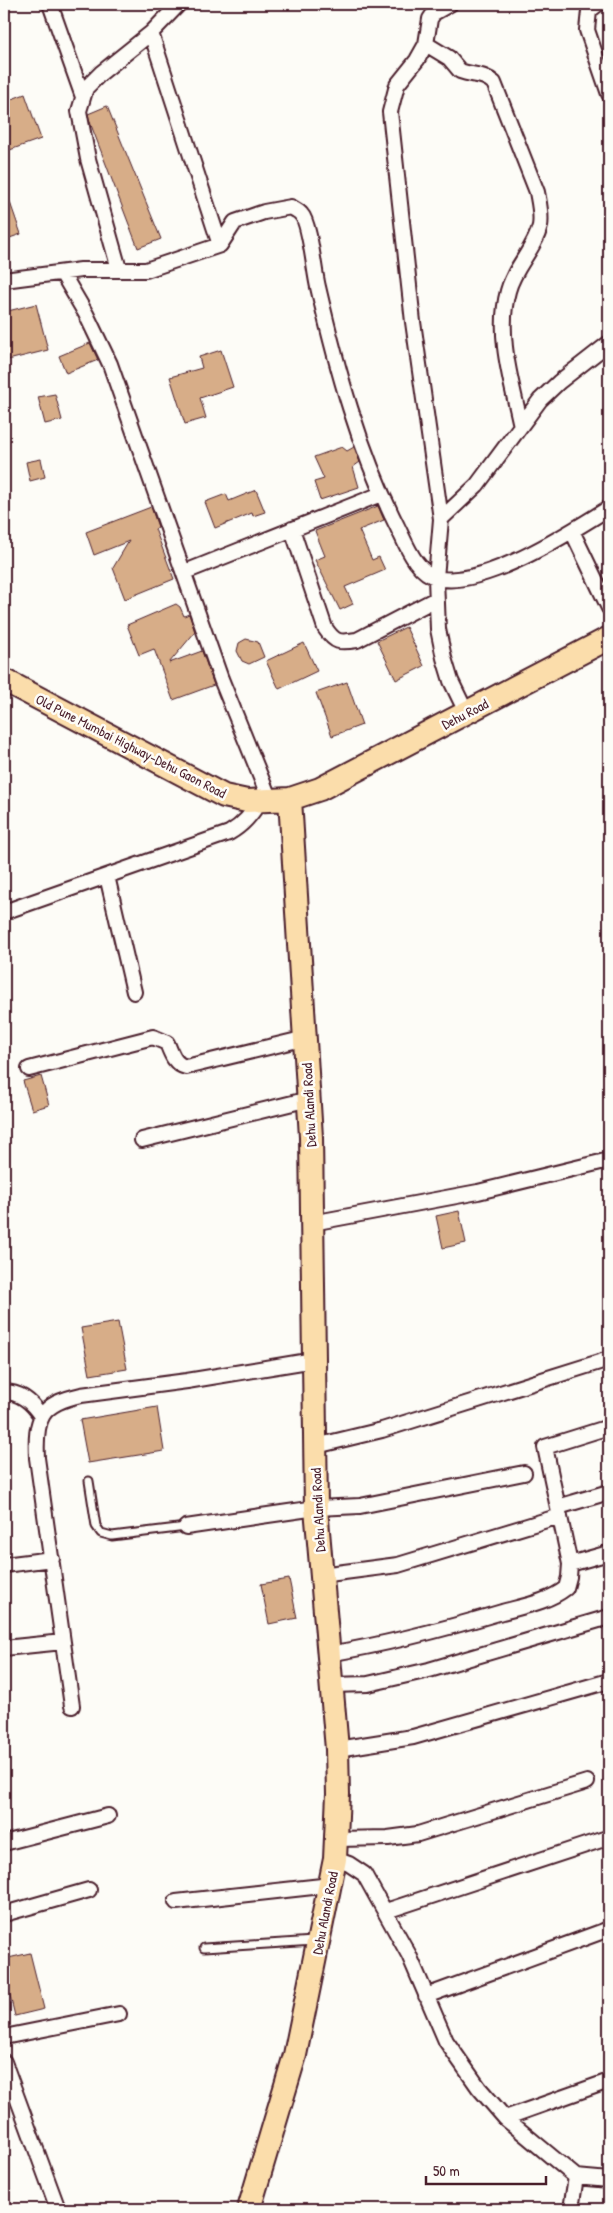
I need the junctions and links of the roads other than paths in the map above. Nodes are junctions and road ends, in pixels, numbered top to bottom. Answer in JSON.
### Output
{"nodes":[{"id":1,"x":50,"y":4,"type":"edge"},
{"id":2,"x":179,"y":4,"type":"edge"},
{"id":3,"x":450,"y":4,"type":"edge"},
{"id":4,"x":591,"y":6,"type":"edge"},
{"id":5,"x":151,"y":34,"type":"junction"},
{"id":6,"x":426,"y":44,"type":"junction"},
{"id":7,"x":609,"y":94,"type":"edge"},
{"id":8,"x":83,"y":97,"type":"junction"},
{"id":9,"x":220,"y":245,"type":"junction"},
{"id":10,"x":120,"y":269,"type":"junction"},
{"id":11,"x":62,"y":273,"type":"junction"},
{"id":12,"x":4,"y":280,"type":"edge"},
{"id":13,"x":609,"y":344,"type":"edge"},
{"id":14,"x":521,"y":426,"type":"junction"},
{"id":15,"x":381,"y":494,"type":"junction"},
{"id":16,"x":609,"y":508,"type":"edge"},
{"id":17,"x":441,"y":519,"type":"junction"},
{"id":18,"x":292,"y":529,"type":"junction"},
{"id":19,"x":572,"y":531,"type":"junction"},
{"id":20,"x":185,"y":572,"type":"junction"},
{"id":21,"x":436,"y":578,"type":"junction"},
{"id":22,"x":436,"y":599,"type":"junction"},
{"id":23,"x":609,"y":608,"type":"edge"},
{"id":24,"x":609,"y":638,"type":"edge"},
{"id":25,"x":4,"y":680,"type":"edge"},
{"id":26,"x":466,"y":714,"type":"junction"},
{"id":27,"x":320,"y":789,"type":"joint"},
{"id":28,"x":273,"y":800,"type":"junction"},
{"id":29,"x":107,"y":876,"type":"junction"},
{"id":30,"x":4,"y":912,"type":"edge"},
{"id":31,"x":134,"y":992,"type":"dead end"},
{"id":32,"x":306,"y":1038,"type":"junction"},
{"id":33,"x":29,"y":1069,"type":"dead end"},
{"id":34,"x":309,"y":1099,"type":"junction"},
{"id":35,"x":142,"y":1140,"type":"dead end"},
{"id":36,"x":609,"y":1160,"type":"edge"},
{"id":37,"x":312,"y":1223,"type":"junction"},
{"id":38,"x":609,"y":1359,"type":"edge"},
{"id":39,"x":314,"y":1360,"type":"junction"},
{"id":40,"x":4,"y":1392,"type":"edge"},
{"id":41,"x":42,"y":1416,"type":"junction"},
{"id":42,"x":609,"y":1427,"type":"edge"},
{"id":43,"x":316,"y":1446,"type":"junction"},
{"id":44,"x":524,"y":1473,"type":"dead end"},
{"id":45,"x":89,"y":1481,"type":"dead end"},
{"id":46,"x":609,"y":1492,"type":"edge"},
{"id":47,"x":316,"y":1508,"type":"junction"},
{"id":48,"x":559,"y":1511,"type":"junction"},
{"id":49,"x":186,"y":1527,"type":"joint"},
{"id":50,"x":609,"y":1553,"type":"edge"},
{"id":51,"x":52,"y":1559,"type":"junction"},
{"id":52,"x":570,"y":1564,"type":"junction"},
{"id":53,"x":4,"y":1565,"type":"edge"},
{"id":54,"x":321,"y":1575,"type":"junction"},
{"id":55,"x":609,"y":1617,"type":"edge"},
{"id":56,"x":63,"y":1642,"type":"junction"},
{"id":57,"x":4,"y":1648,"type":"edge"},
{"id":58,"x":328,"y":1654,"type":"junction"},
{"id":59,"x":609,"y":1682,"type":"edge"},
{"id":60,"x":331,"y":1685,"type":"junction"},
{"id":61,"x":72,"y":1706,"type":"dead end"},
{"id":62,"x":337,"y":1749,"type":"junction"},
{"id":63,"x":587,"y":1782,"type":"dead end"},
{"id":64,"x":108,"y":1816,"type":"dead end"},
{"id":65,"x":604,"y":1839,"type":"dead end"},
{"id":66,"x":4,"y":1842,"type":"edge"},
{"id":67,"x":336,"y":1849,"type":"junction"},
{"id":68,"x":331,"y":1885,"type":"junction"},
{"id":69,"x":89,"y":1890,"type":"dead end"},
{"id":70,"x":176,"y":1902,"type":"dead end"},
{"id":71,"x":386,"y":1910,"type":"junction"},
{"id":72,"x":4,"y":1914,"type":"edge"},
{"id":73,"x":609,"y":1929,"type":"edge"},
{"id":74,"x":320,"y":1940,"type":"junction"},
{"id":75,"x":204,"y":1948,"type":"dead end"},
{"id":76,"x":426,"y":1996,"type":"junction"},
{"id":77,"x":119,"y":2014,"type":"dead end"},
{"id":78,"x":4,"y":2037,"type":"edge"},
{"id":79,"x":4,"y":2062,"type":"edge"},
{"id":80,"x":609,"y":2081,"type":"edge"},
{"id":81,"x":505,"y":2118,"type":"junction"},
{"id":82,"x":576,"y":2177,"type":"junction"},
{"id":83,"x":609,"y":2180,"type":"edge"},
{"id":84,"x":58,"y":2209,"type":"edge"},
{"id":85,"x":249,"y":2209,"type":"edge"},
{"id":86,"x":571,"y":2209,"type":"edge"}],
"edges":[{"from":1,"to":8,"type":"street"},
{"from":2,"to":5,"type":"street"},
{"from":3,"to":6,"type":"street"},
{"from":4,"to":7,"type":"street"},
{"from":5,"to":8,"type":"street"},
{"from":5,"to":9,"type":"street"},
{"from":6,"to":14,"type":"street"},
{"from":6,"to":17,"type":"street"},
{"from":8,"to":10,"type":"street"},
{"from":9,"to":10,"type":"street"},
{"from":9,"to":15,"type":"street"},
{"from":10,"to":11,"type":"street"},
{"from":11,"to":12,"type":"street"},
{"from":11,"to":20,"type":"street"},
{"from":13,"to":14,"type":"street"},
{"from":14,"to":17,"type":"street"},
{"from":15,"to":18,"type":"street"},
{"from":15,"to":21,"type":"street"},
{"from":16,"to":19,"type":"street"},
{"from":17,"to":21,"type":"street"},
{"from":18,"to":20,"type":"street"},
{"from":18,"to":22,"type":"street"},
{"from":19,"to":21,"type":"street"},
{"from":19,"to":23,"type":"street"},
{"from":20,"to":28,"type":"street"},
{"from":21,"to":22,"type":"street"},
{"from":22,"to":26,"type":"street"},
{"from":24,"to":26,"type":"main road","name":"Dehu Road"},
{"from":25,"to":28,"type":"main road","name":"Old Pune Mumbai Highway-Dehu Gaon Road"},
{"from":26,"to":27,"type":"main road","name":"Dehu Road"},
{"from":27,"to":28,"type":"main road","name":"Old Pune Mumbai Highway-Dehu Gaon Road"},
{"from":28,"to":29,"type":"street"},
{"from":28,"to":32,"type":"main road","name":"Dehu Alandi Road"},
{"from":29,"to":30,"type":"street"},
{"from":29,"to":31,"type":"street"},
{"from":32,"to":33,"type":"street"},
{"from":32,"to":34,"type":"main road","name":"Dehu Alandi Road"},
{"from":34,"to":35,"type":"street"},
{"from":34,"to":37,"type":"main road","name":"Dehu Alandi Road"},
{"from":36,"to":37,"type":"street"},
{"from":37,"to":39,"type":"main road","name":"Dehu Alandi Road"},
{"from":38,"to":43,"type":"street"},
{"from":39,"to":41,"type":"street"},
{"from":39,"to":43,"type":"main road","name":"Dehu Alandi Road"},
{"from":40,"to":41,"type":"street"},
{"from":41,"to":51,"type":"street"},
{"from":42,"to":48,"type":"street"},
{"from":43,"to":47,"type":"main road","name":"Dehu Alandi Road"},
{"from":44,"to":47,"type":"street"},
{"from":45,"to":49,"type":"lane"},
{"from":46,"to":48,"type":"street"},
{"from":47,"to":49,"type":"street"},
{"from":47,"to":54,"type":"main road","name":"Dehu Alandi Road"},
{"from":48,"to":52,"type":"street"},
{"from":48,"to":54,"type":"street"},
{"from":50,"to":52,"type":"street"},
{"from":51,"to":53,"type":"street"},
{"from":51,"to":56,"type":"street"},
{"from":52,"to":58,"type":"street"},
{"from":54,"to":58,"type":"main road","name":"Dehu Alandi Road"},
{"from":55,"to":60,"type":"street"},
{"from":56,"to":57,"type":"street"},
{"from":56,"to":61,"type":"street"},
{"from":58,"to":60,"type":"main road","name":"Dehu Alandi Road"},
{"from":59,"to":62,"type":"street"},
{"from":60,"to":62,"type":"main road","name":"Dehu Alandi Road"},
{"from":62,"to":67,"type":"main road","name":"Dehu Alandi Road"},
{"from":63,"to":67,"type":"street"},
{"from":64,"to":66,"type":"street"},
{"from":65,"to":71,"type":"street"},
{"from":67,"to":68,"type":"main road","name":"Dehu Alandi Road"},
{"from":67,"to":71,"type":"street"},
{"from":68,"to":70,"type":"street"},
{"from":68,"to":74,"type":"main road","name":"Dehu Alandi Road"},
{"from":69,"to":72,"type":"street"},
{"from":71,"to":76,"type":"street"},
{"from":73,"to":76,"type":"street"},
{"from":74,"to":75,"type":"lane"},
{"from":74,"to":85,"type":"main road","name":"Dehu Alandi Road"},
{"from":76,"to":81,"type":"street"},
{"from":77,"to":78,"type":"street"},
{"from":79,"to":84,"type":"street"},
{"from":80,"to":81,"type":"street"},
{"from":81,"to":82,"type":"street"},
{"from":82,"to":83,"type":"street"},
{"from":82,"to":86,"type":"street"}]}
